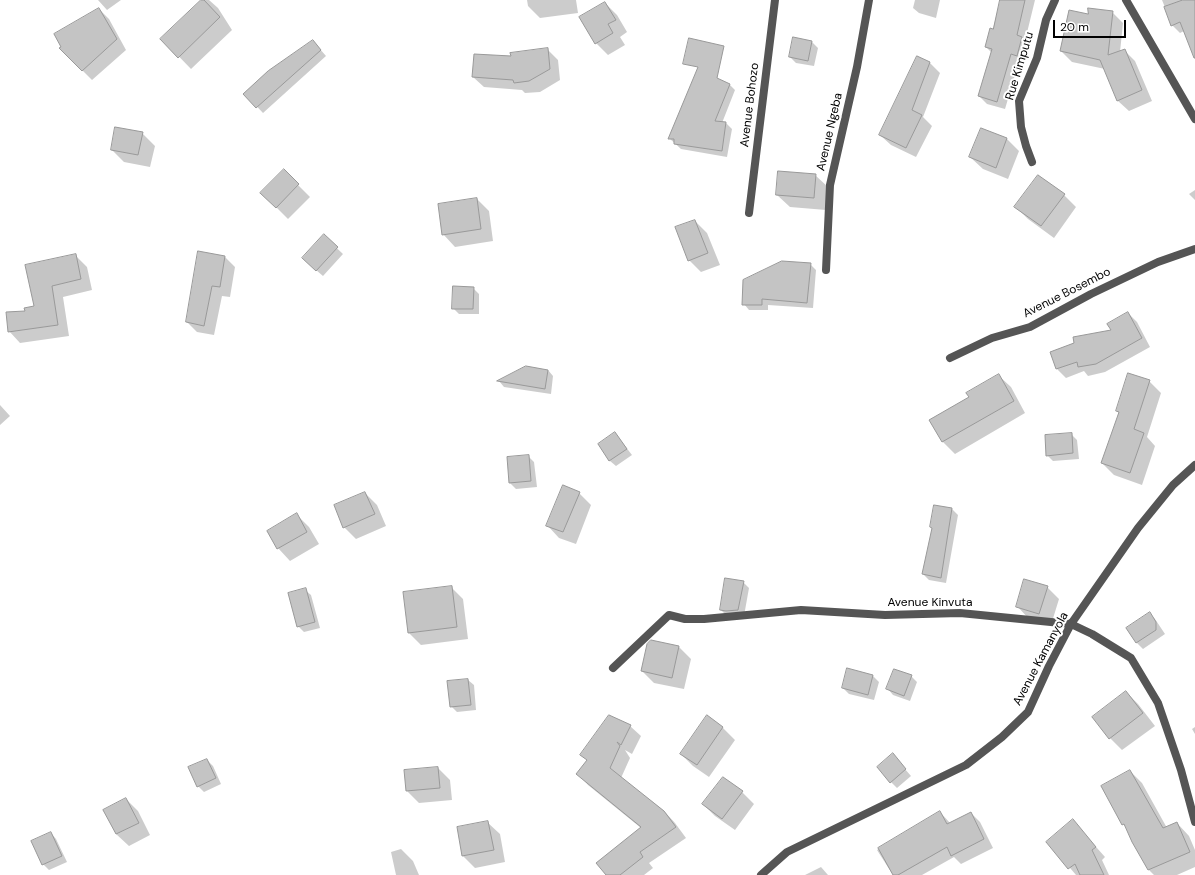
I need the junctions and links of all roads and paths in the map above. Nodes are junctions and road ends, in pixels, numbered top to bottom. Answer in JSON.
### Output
{"nodes":[{"id":1,"x":775,"y":0,"type":"edge"},
{"id":2,"x":869,"y":0,"type":"edge"},
{"id":3,"x":1054,"y":0,"type":"edge"},
{"id":4,"x":1126,"y":0,"type":"edge"},
{"id":5,"x":1195,"y":119,"type":"edge"},
{"id":6,"x":1032,"y":162,"type":"dead end"},
{"id":7,"x":749,"y":213,"type":"dead end"},
{"id":8,"x":1195,"y":249,"type":"edge"},
{"id":9,"x":826,"y":270,"type":"dead end"},
{"id":10,"x":950,"y":358,"type":"dead end"},
{"id":11,"x":1195,"y":465,"type":"edge"},
{"id":12,"x":1071,"y":624,"type":"junction"},
{"id":13,"x":613,"y":668,"type":"dead end"},
{"id":14,"x":1195,"y":822,"type":"edge"},
{"id":15,"x":761,"y":875,"type":"edge"}],
"edges":[{"from":1,"to":7,"type":"street","name":"Avenue Bohozo"},
{"from":2,"to":9,"type":"street","name":"Avenue Ngeba"},
{"from":3,"to":6,"type":"street","name":"Rue Kimputu"},
{"from":4,"to":5,"type":"street"},
{"from":8,"to":10,"type":"street","name":"Avenue Bosembo"},
{"from":11,"to":12,"type":"street","name":"Avenue Kamanyola"},
{"from":12,"to":13,"type":"street","name":"Avenue Kinvuta"},
{"from":12,"to":14,"type":"street","name":"Avenue Kinvuta"},
{"from":12,"to":15,"type":"street","name":"Avenue Kamanyola"}]}
